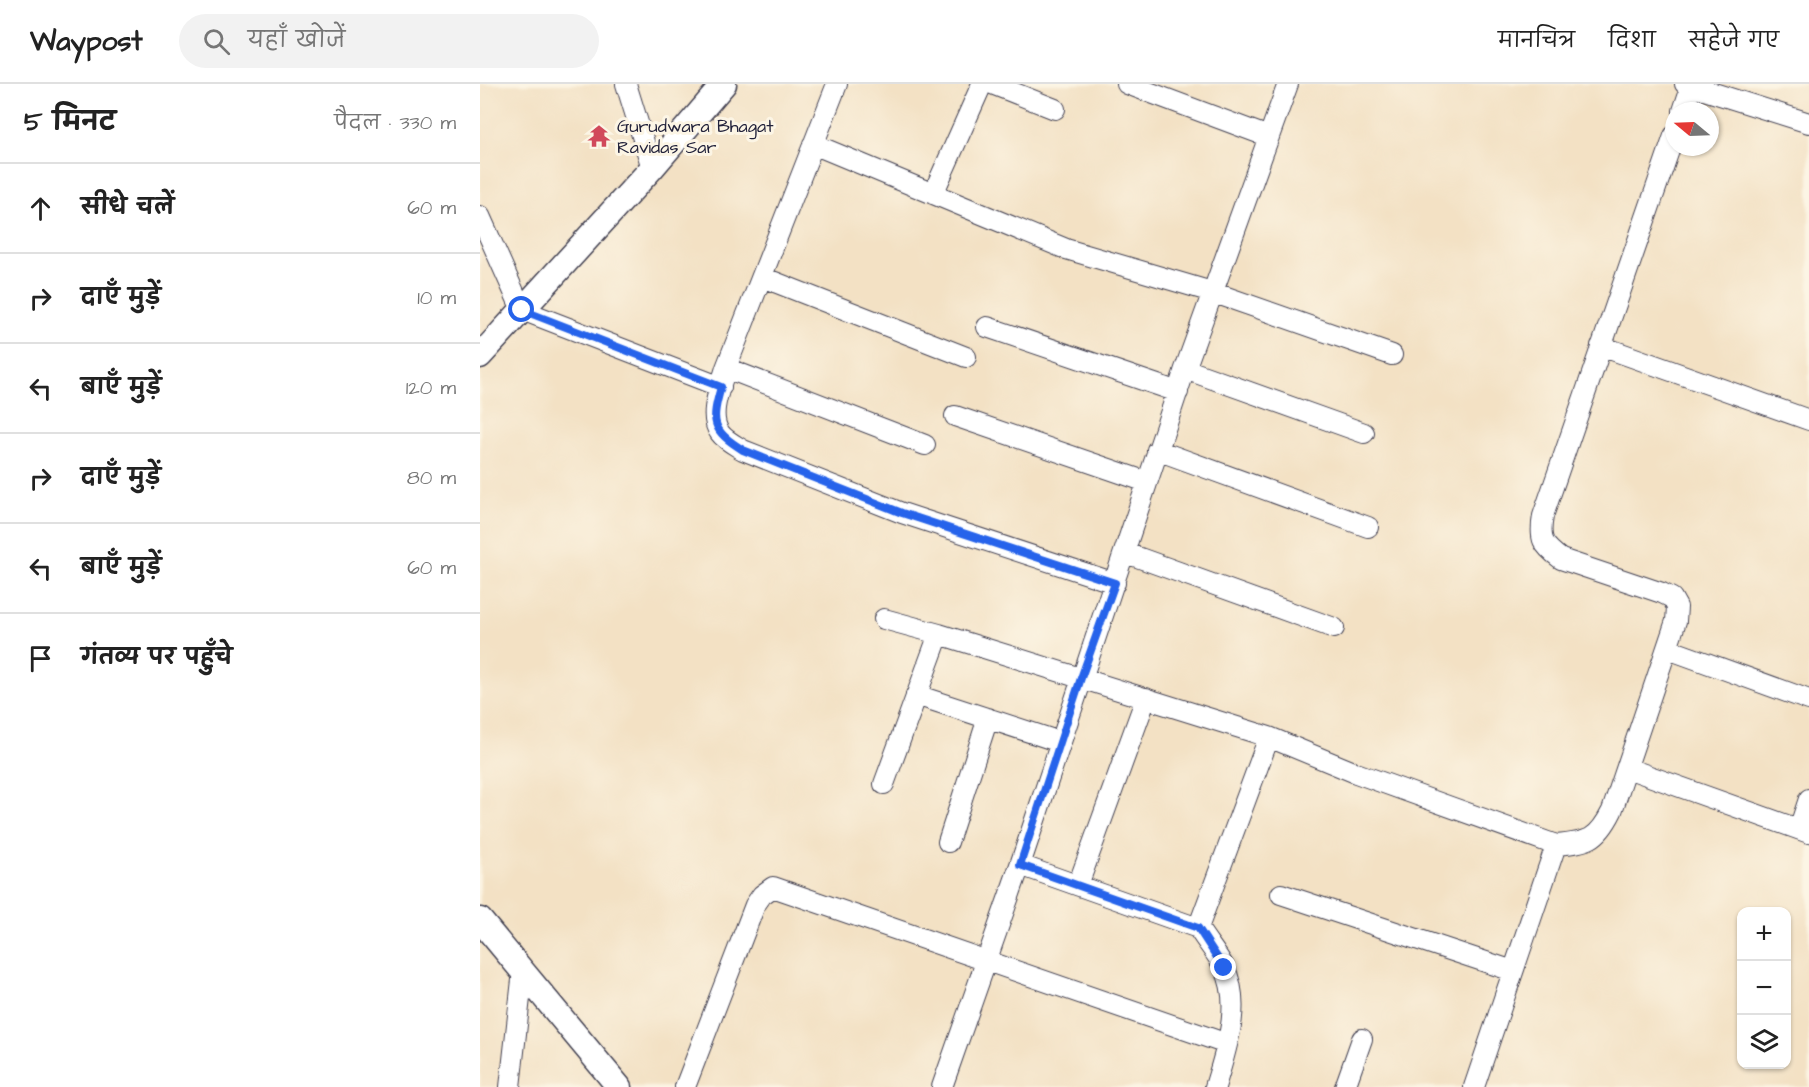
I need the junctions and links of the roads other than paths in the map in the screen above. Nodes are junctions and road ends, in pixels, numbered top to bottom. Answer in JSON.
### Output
{"nodes":[{"id":1,"x":626,"y":84,"type":"edge"},
{"id":2,"x":724,"y":84,"type":"edge"},
{"id":3,"x":837,"y":84,"type":"edge"},
{"id":4,"x":982,"y":84,"type":"edge"},
{"id":5,"x":992,"y":84,"type":"edge"},
{"id":6,"x":1127,"y":84,"type":"edge"},
{"id":7,"x":1288,"y":84,"type":"edge"},
{"id":8,"x":1690,"y":85,"type":"edge"},
{"id":9,"x":1685,"y":102,"type":"edge"},
{"id":10,"x":1055,"y":109,"type":"dead end"},
{"id":11,"x":1807,"y":116,"type":"edge"},
{"id":12,"x":1269,"y":137,"type":"junction"},
{"id":13,"x":813,"y":144,"type":"junction"},
{"id":14,"x":1667,"y":156,"type":"edge"},
{"id":15,"x":652,"y":168,"type":"junction"},
{"id":16,"x":933,"y":194,"type":"junction"},
{"id":17,"x":480,"y":216,"type":"edge"},
{"id":18,"x":762,"y":278,"type":"junction"},
{"id":19,"x":1212,"y":292,"type":"junction"},
{"id":20,"x":522,"y":310,"type":"junction"},
{"id":21,"x":987,"y":327,"type":"dead end"},
{"id":22,"x":1601,"y":346,"type":"junction"},
{"id":23,"x":1392,"y":355,"type":"dead end"},
{"id":24,"x":480,"y":356,"type":"edge"},
{"id":25,"x":966,"y":357,"type":"dead end"},
{"id":26,"x":1185,"y":369,"type":"junction"},
{"id":27,"x":724,"y":377,"type":"junction"},
{"id":28,"x":1178,"y":392,"type":"junction"},
{"id":29,"x":955,"y":416,"type":"dead end"},
{"id":30,"x":1809,"y":420,"type":"edge"},
{"id":31,"x":1364,"y":433,"type":"dead end"},
{"id":32,"x":925,"y":445,"type":"dead end"},
{"id":33,"x":1158,"y":450,"type":"junction"},
{"id":34,"x":1147,"y":482,"type":"junction"},
{"id":35,"x":1368,"y":527,"type":"dead end"},
{"id":36,"x":1126,"y":553,"type":"junction"},
{"id":37,"x":1115,"y":583,"type":"junction"},
{"id":38,"x":884,"y":619,"type":"dead end"},
{"id":39,"x":1334,"y":628,"type":"dead end"},
{"id":40,"x":939,"y":634,"type":"junction"},
{"id":41,"x":1668,"y":649,"type":"junction"},
{"id":42,"x":1081,"y":678,"type":"junction"},
{"id":43,"x":916,"y":695,"type":"junction"},
{"id":44,"x":1146,"y":698,"type":"junction"},
{"id":45,"x":1809,"y":700,"type":"edge"},
{"id":46,"x":988,"y":718,"type":"junction"},
{"id":47,"x":1269,"y":737,"type":"junction"},
{"id":48,"x":1060,"y":742,"type":"junction"},
{"id":49,"x":1627,"y":768,"type":"junction"},
{"id":50,"x":884,"y":784,"type":"dead end"},
{"id":51,"x":1809,"y":799,"type":"edge"},
{"id":52,"x":1804,"y":831,"type":"edge"},
{"id":53,"x":948,"y":842,"type":"dead end"},
{"id":54,"x":1556,"y":845,"type":"junction"},
{"id":55,"x":1020,"y":865,"type":"junction"},
{"id":56,"x":1078,"y":885,"type":"junction"},
{"id":57,"x":1281,"y":894,"type":"dead end"},
{"id":58,"x":484,"y":928,"type":"edge"},
{"id":59,"x":1198,"y":928,"type":"junction"},
{"id":60,"x":987,"y":960,"type":"junction"},
{"id":61,"x":523,"y":971,"type":"junction"},
{"id":62,"x":1513,"y":971,"type":"junction"},
{"id":63,"x":1362,"y":1039,"type":"dead end"},
{"id":64,"x":1227,"y":1044,"type":"junction"},
{"id":65,"x":510,"y":1087,"type":"edge"},
{"id":66,"x":619,"y":1087,"type":"edge"},
{"id":67,"x":685,"y":1087,"type":"edge"},
{"id":68,"x":942,"y":1087,"type":"edge"},
{"id":69,"x":1215,"y":1087,"type":"edge"},
{"id":70,"x":1345,"y":1087,"type":"edge"},
{"id":71,"x":1474,"y":1087,"type":"edge"}],
"edges":[{"from":1,"to":15,"type":"street"},
{"from":2,"to":15,"type":"street"},
{"from":3,"to":13,"type":"street"},
{"from":4,"to":16,"type":"street"},
{"from":5,"to":10,"type":"street"},
{"from":6,"to":12,"type":"street"},
{"from":7,"to":12,"type":"street"},
{"from":8,"to":9,"type":"street"},
{"from":8,"to":11,"type":"street"},
{"from":12,"to":19,"type":"street"},
{"from":13,"to":16,"type":"street"},
{"from":13,"to":18,"type":"street"},
{"from":14,"to":22,"type":"street"},
{"from":15,"to":20,"type":"street"},
{"from":16,"to":19,"type":"street"},
{"from":17,"to":20,"type":"street"},
{"from":18,"to":25,"type":"street"},
{"from":18,"to":27,"type":"street"},
{"from":19,"to":23,"type":"street"},
{"from":19,"to":26,"type":"street"},
{"from":20,"to":24,"type":"street"},
{"from":20,"to":27,"type":"street"},
{"from":21,"to":28,"type":"street"},
{"from":22,"to":30,"type":"street"},
{"from":22,"to":41,"type":"street"},
{"from":26,"to":28,"type":"street"},
{"from":26,"to":31,"type":"street"},
{"from":27,"to":32,"type":"street"},
{"from":27,"to":37,"type":"street"},
{"from":28,"to":33,"type":"street"},
{"from":29,"to":34,"type":"street"},
{"from":33,"to":34,"type":"street"},
{"from":33,"to":35,"type":"street"},
{"from":34,"to":36,"type":"street"},
{"from":36,"to":37,"type":"street"},
{"from":36,"to":39,"type":"street"},
{"from":37,"to":42,"type":"street"},
{"from":38,"to":40,"type":"street"},
{"from":40,"to":42,"type":"street"},
{"from":40,"to":43,"type":"street"},
{"from":41,"to":45,"type":"street"},
{"from":41,"to":49,"type":"street"},
{"from":42,"to":44,"type":"street"},
{"from":42,"to":48,"type":"street"},
{"from":43,"to":46,"type":"street"},
{"from":43,"to":50,"type":"street"},
{"from":44,"to":47,"type":"street"},
{"from":44,"to":56,"type":"street"},
{"from":46,"to":48,"type":"street"},
{"from":46,"to":53,"type":"street"},
{"from":47,"to":54,"type":"street"},
{"from":47,"to":59,"type":"street"},
{"from":48,"to":55,"type":"street"},
{"from":49,"to":52,"type":"street"},
{"from":49,"to":54,"type":"street"},
{"from":51,"to":52,"type":"street"},
{"from":54,"to":62,"type":"street"},
{"from":55,"to":56,"type":"street"},
{"from":55,"to":60,"type":"street"},
{"from":56,"to":59,"type":"street"},
{"from":57,"to":62,"type":"street"},
{"from":58,"to":61,"type":"street"},
{"from":59,"to":64,"type":"street"},
{"from":60,"to":64,"type":"street"},
{"from":60,"to":67,"type":"street"},
{"from":60,"to":68,"type":"street"},
{"from":61,"to":65,"type":"street"},
{"from":61,"to":66,"type":"street"},
{"from":62,"to":71,"type":"street"},
{"from":63,"to":70,"type":"street"},
{"from":64,"to":69,"type":"street"}]}
